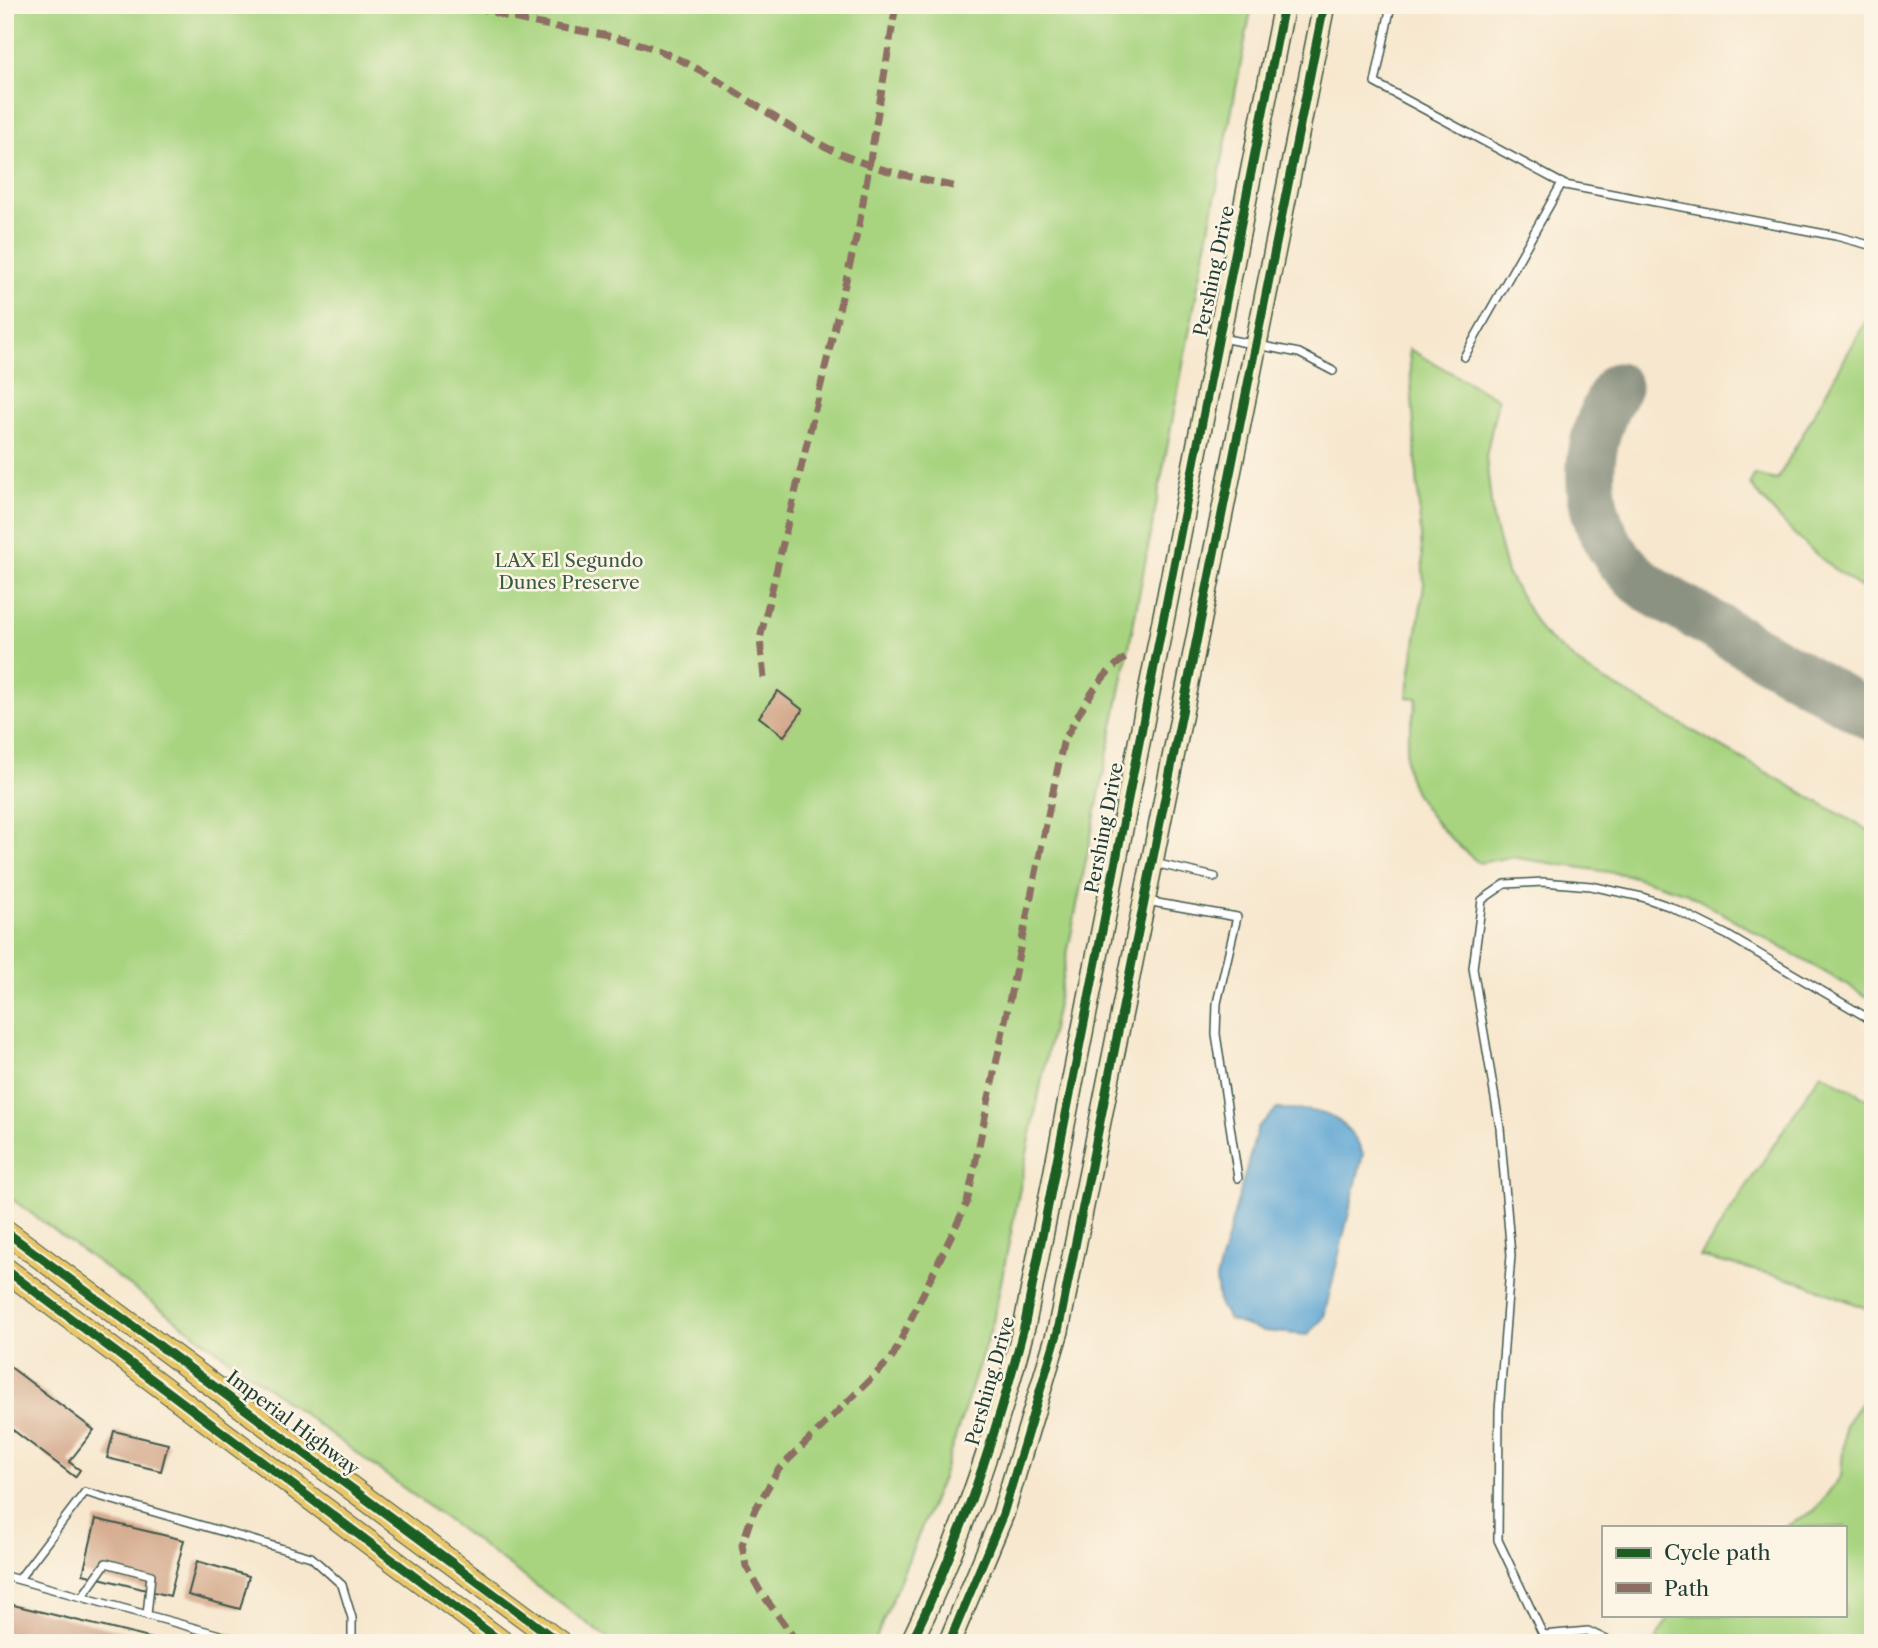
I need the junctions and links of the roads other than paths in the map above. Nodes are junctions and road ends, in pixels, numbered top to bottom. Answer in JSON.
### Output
{"nodes":[{"id":1,"x":1284,"y":5,"type":"edge"},
{"id":2,"x":1324,"y":5,"type":"edge"},
{"id":3,"x":1391,"y":5,"type":"edge"},
{"id":4,"x":1562,"y":183,"type":"junction"},
{"id":5,"x":1873,"y":246,"type":"edge"},
{"id":6,"x":1217,"y":337,"type":"junction"},
{"id":7,"x":1258,"y":345,"type":"junction"},
{"id":8,"x":1464,"y":357,"type":"dead end"},
{"id":9,"x":1333,"y":371,"type":"dead end"},
{"id":10,"x":1153,"y":863,"type":"junction"},
{"id":11,"x":1215,"y":877,"type":"dead end"},
{"id":12,"x":1146,"y":900,"type":"junction"},
{"id":13,"x":1873,"y":1021,"type":"edge"},
{"id":14,"x":1238,"y":1178,"type":"dead end"},
{"id":15,"x":5,"y":1231,"type":"edge"},
{"id":16,"x":5,"y":1269,"type":"edge"},
{"id":17,"x":5,"y":1576,"type":"edge"},
{"id":18,"x":19,"y":1579,"type":"junction"},
{"id":19,"x":82,"y":1597,"type":"junction"},
{"id":20,"x":147,"y":1615,"type":"junction"},
{"id":21,"x":1545,"y":1639,"type":"edge"},
{"id":22,"x":249,"y":1643,"type":"edge"},
{"id":23,"x":352,"y":1643,"type":"edge"},
{"id":24,"x":503,"y":1643,"type":"edge"},
{"id":25,"x":560,"y":1643,"type":"edge"},
{"id":26,"x":911,"y":1643,"type":"edge"},
{"id":27,"x":949,"y":1643,"type":"edge"},
{"id":28,"x":1613,"y":1643,"type":"edge"}],
"edges":[{"from":1,"to":6,"type":"main road","name":"Pershing Drive"},
{"from":2,"to":7,"type":"main road"},
{"from":3,"to":4,"type":"lane"},
{"from":4,"to":5,"type":"lane"},
{"from":4,"to":8,"type":"lane"},
{"from":6,"to":7,"type":"lane"},
{"from":6,"to":26,"type":"main road","name":"Pershing Drive"},
{"from":7,"to":9,"type":"lane"},
{"from":7,"to":10,"type":"main road"},
{"from":10,"to":11,"type":"lane"},
{"from":10,"to":12,"type":"main road"},
{"from":12,"to":14,"type":"lane"},
{"from":12,"to":27,"type":"main road"},
{"from":13,"to":21,"type":"lane"},
{"from":15,"to":25,"type":"main road","name":"Imperial Highway"},
{"from":16,"to":24,"type":"main road"},
{"from":17,"to":18,"type":"lane"},
{"from":18,"to":19,"type":"lane"},
{"from":18,"to":23,"type":"lane"},
{"from":19,"to":20,"type":"lane"},
{"from":19,"to":20,"type":"lane"},
{"from":20,"to":22,"type":"lane"},
{"from":21,"to":28,"type":"lane"}]}
